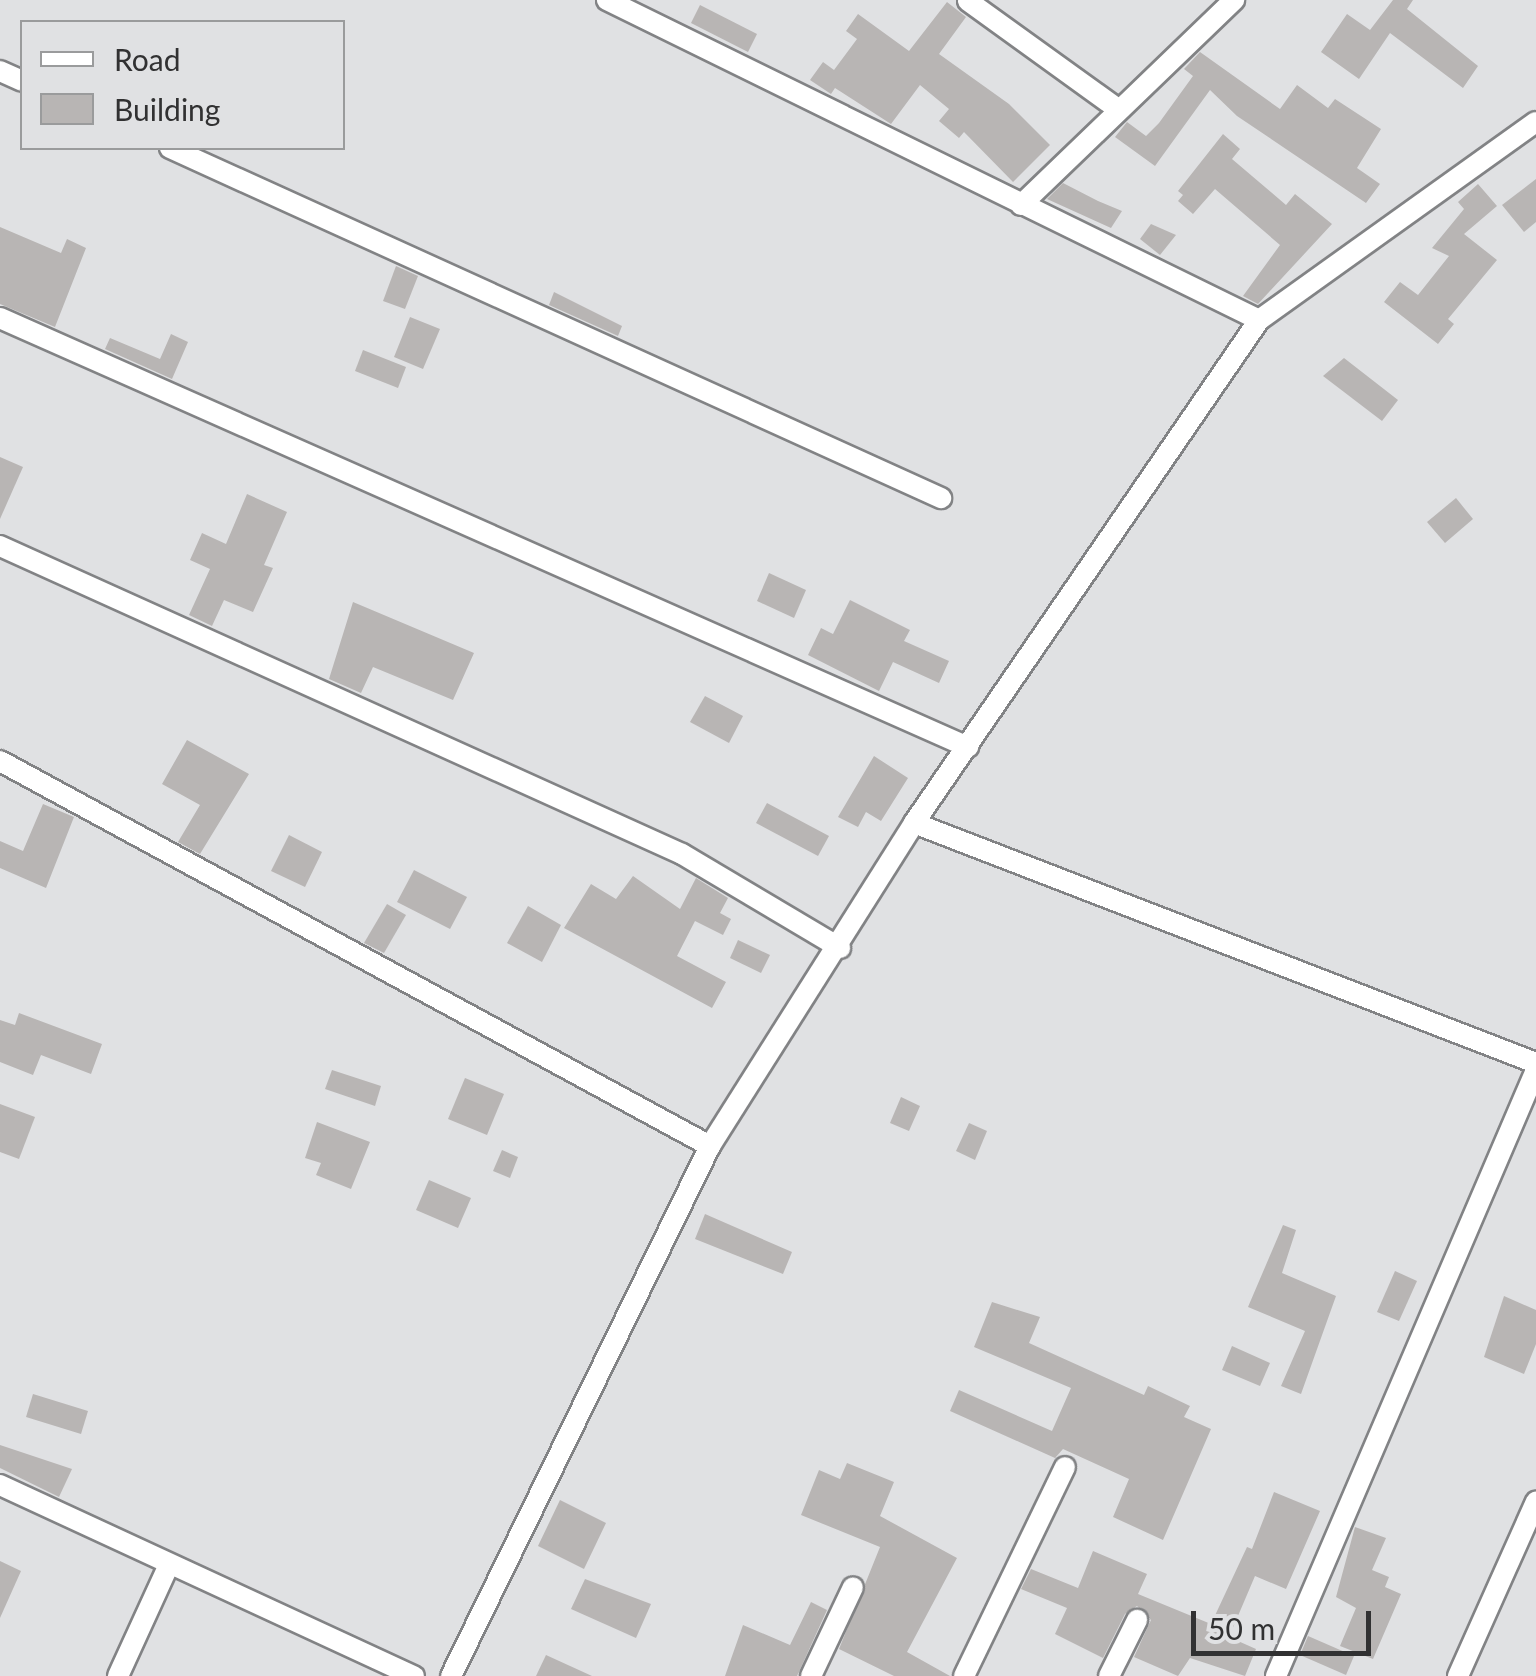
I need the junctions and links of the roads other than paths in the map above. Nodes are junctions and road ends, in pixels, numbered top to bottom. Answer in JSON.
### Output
{"nodes":[{"id":1,"x":607,"y":0,"type":"edge"},
{"id":2,"x":1234,"y":0,"type":"edge"},
{"id":3,"x":968,"y":1,"type":"edge"},
{"id":4,"x":635,"y":6,"type":"edge"},
{"id":5,"x":1118,"y":110,"type":"junction"},
{"id":6,"x":1536,"y":122,"type":"edge"},
{"id":7,"x":174,"y":150,"type":"edge"},
{"id":8,"x":1021,"y":205,"type":"junction"},
{"id":9,"x":0,"y":318,"type":"edge"},
{"id":10,"x":1258,"y":320,"type":"junction"},
{"id":11,"x":941,"y":498,"type":"dead end"},
{"id":12,"x":0,"y":546,"type":"edge"},
{"id":13,"x":968,"y":746,"type":"junction"},
{"id":14,"x":0,"y":761,"type":"edge"},
{"id":15,"x":914,"y":823,"type":"junction"},
{"id":16,"x":840,"y":948,"type":"junction"},
{"id":17,"x":1536,"y":1066,"type":"edge"},
{"id":18,"x":710,"y":1146,"type":"junction"},
{"id":19,"x":1066,"y":1467,"type":"dead end"},
{"id":20,"x":0,"y":1485,"type":"edge"},
{"id":21,"x":1536,"y":1502,"type":"edge"},
{"id":22,"x":168,"y":1567,"type":"junction"},
{"id":23,"x":853,"y":1587,"type":"dead end"},
{"id":24,"x":1136,"y":1620,"type":"dead end"},
{"id":25,"x":118,"y":1676,"type":"edge"},
{"id":26,"x":414,"y":1676,"type":"edge"},
{"id":27,"x":450,"y":1676,"type":"edge"},
{"id":28,"x":811,"y":1676,"type":"edge"},
{"id":29,"x":964,"y":1676,"type":"edge"},
{"id":30,"x":1110,"y":1676,"type":"edge"},
{"id":31,"x":1276,"y":1676,"type":"edge"},
{"id":32,"x":1458,"y":1676,"type":"edge"}],
"edges":[{"from":1,"to":4,"type":"street"},
{"from":2,"to":5,"type":"street"},
{"from":3,"to":5,"type":"street"},
{"from":4,"to":8,"type":"street"},
{"from":5,"to":8,"type":"street"},
{"from":6,"to":10,"type":"street"},
{"from":7,"to":11,"type":"street"},
{"from":8,"to":10,"type":"street"},
{"from":9,"to":13,"type":"street"},
{"from":10,"to":13,"type":"street"},
{"from":12,"to":16,"type":"street"},
{"from":13,"to":15,"type":"street"},
{"from":14,"to":18,"type":"street"},
{"from":15,"to":16,"type":"street"},
{"from":15,"to":17,"type":"street"},
{"from":16,"to":18,"type":"street"},
{"from":17,"to":31,"type":"street"},
{"from":18,"to":27,"type":"street"},
{"from":19,"to":29,"type":"street"},
{"from":20,"to":22,"type":"street"},
{"from":21,"to":32,"type":"street"},
{"from":22,"to":25,"type":"street"},
{"from":22,"to":26,"type":"street"},
{"from":23,"to":28,"type":"street"},
{"from":24,"to":30,"type":"street"}]}
